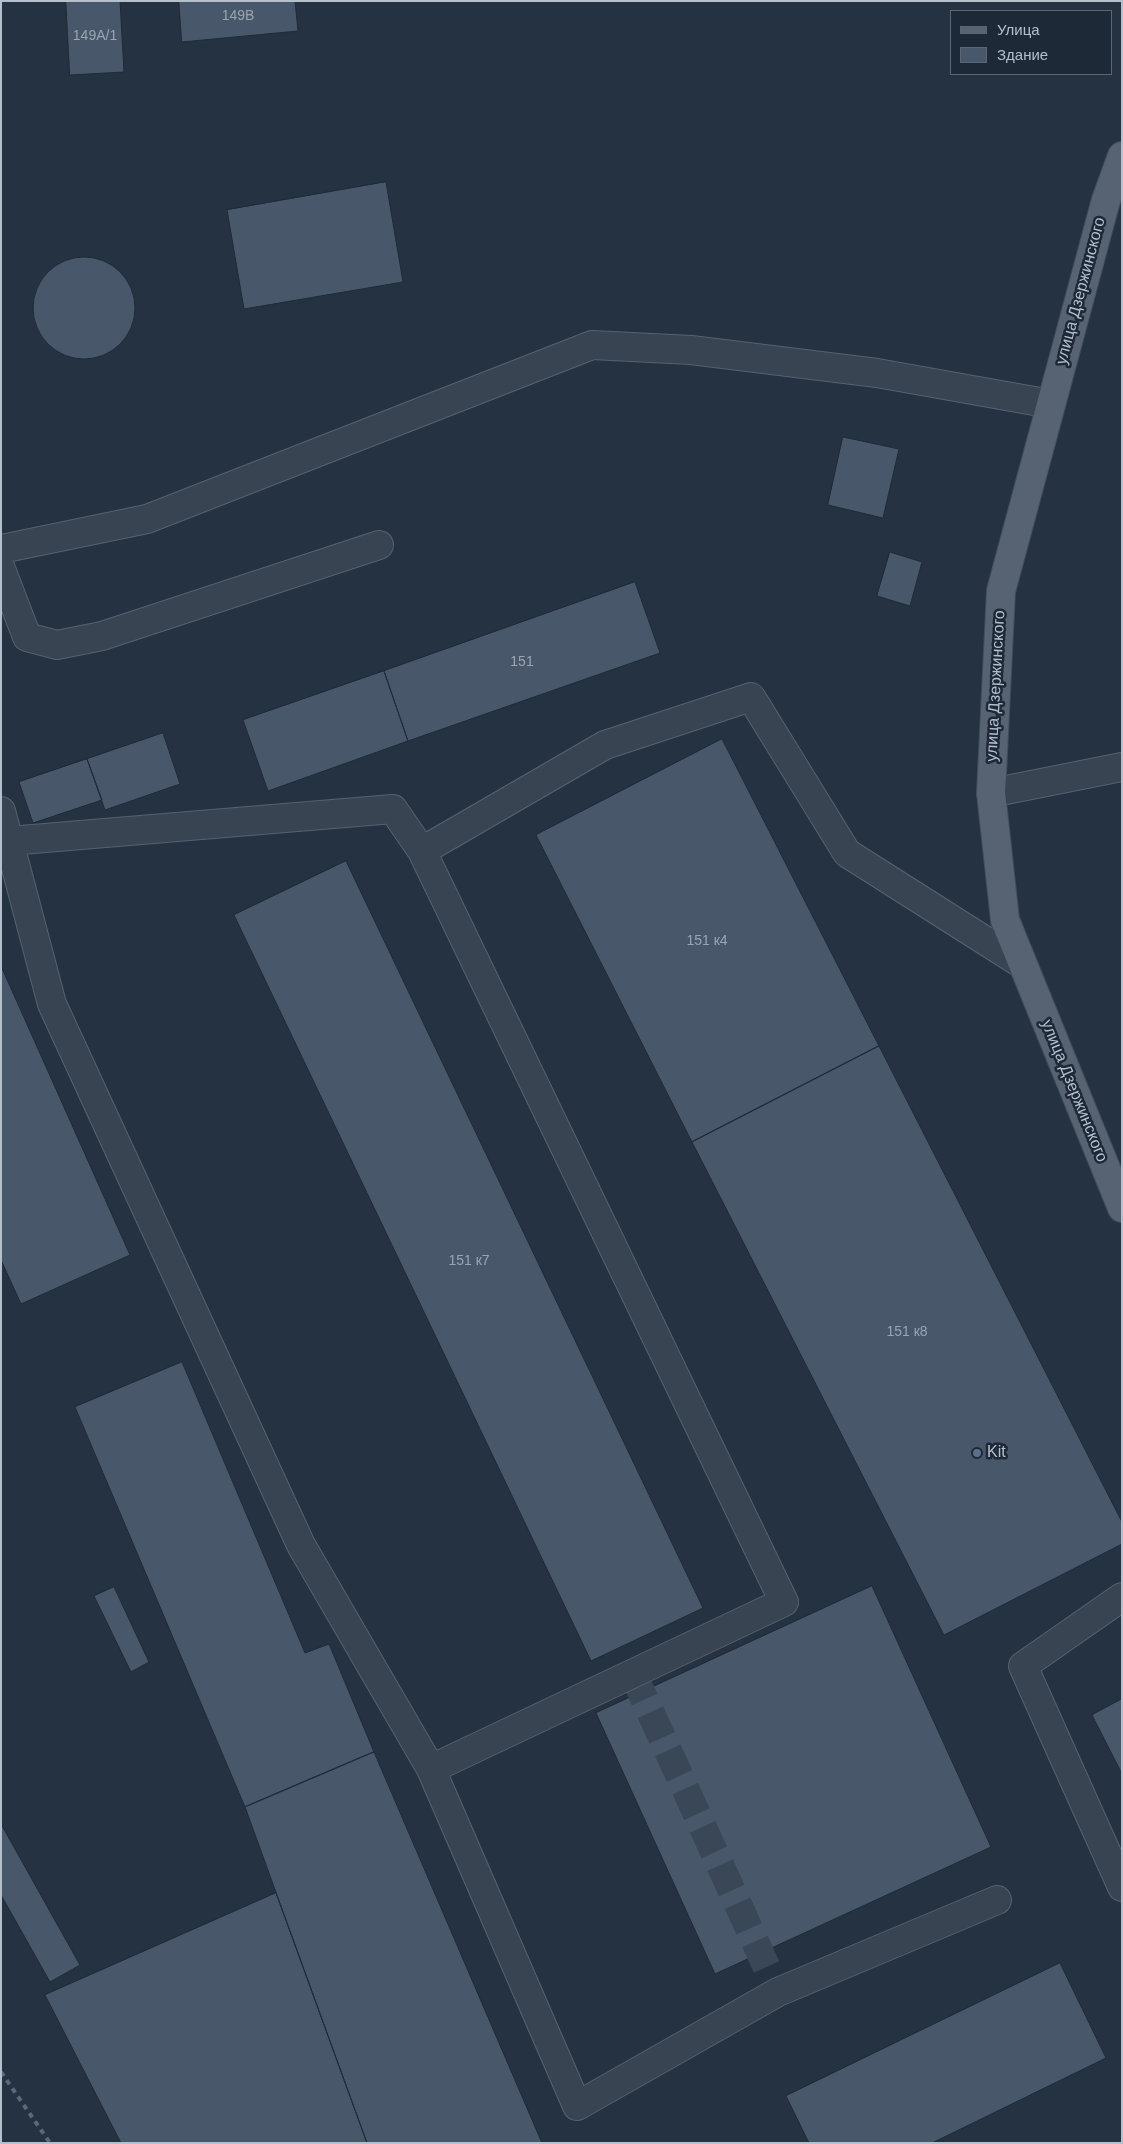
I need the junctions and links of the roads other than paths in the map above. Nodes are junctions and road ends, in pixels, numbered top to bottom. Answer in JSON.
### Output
{"nodes":[{"id":1,"x":1122,"y":156,"type":"edge"},
{"id":2,"x":1051,"y":404,"type":"junction"},
{"id":3,"x":379,"y":544,"type":"dead end"},
{"id":4,"x":1,"y":550,"type":"edge"},
{"id":5,"x":1,"y":569,"type":"edge"},
{"id":6,"x":1122,"y":767,"type":"edge"},
{"id":7,"x":991,"y":793,"type":"junction"},
{"id":8,"x":1,"y":811,"type":"edge"},
{"id":9,"x":9,"y":841,"type":"junction"},
{"id":10,"x":422,"y":851,"type":"junction"},
{"id":11,"x":1022,"y":964,"type":"junction"},
{"id":12,"x":1122,"y":1208,"type":"edge"},
{"id":13,"x":1122,"y":1597,"type":"edge"},
{"id":14,"x":432,"y":1769,"type":"junction"},
{"id":15,"x":1122,"y":1887,"type":"edge"},
{"id":16,"x":997,"y":1900,"type":"dead end"}],
"edges":[{"from":1,"to":2,"type":"main road","name":"улица Дзержинского"},
{"from":2,"to":4,"type":"lane"},
{"from":2,"to":7,"type":"main road","name":"улица Дзержинского"},
{"from":3,"to":5,"type":"lane"},
{"from":6,"to":7,"type":"lane"},
{"from":7,"to":11,"type":"main road","name":"улица Дзержинского"},
{"from":8,"to":9,"type":"lane"},
{"from":9,"to":10,"type":"lane"},
{"from":9,"to":14,"type":"lane"},
{"from":10,"to":11,"type":"lane"},
{"from":10,"to":14,"type":"lane"},
{"from":11,"to":12,"type":"main road","name":"улица Дзержинского"},
{"from":13,"to":15,"type":"lane"},
{"from":14,"to":16,"type":"lane"}]}
